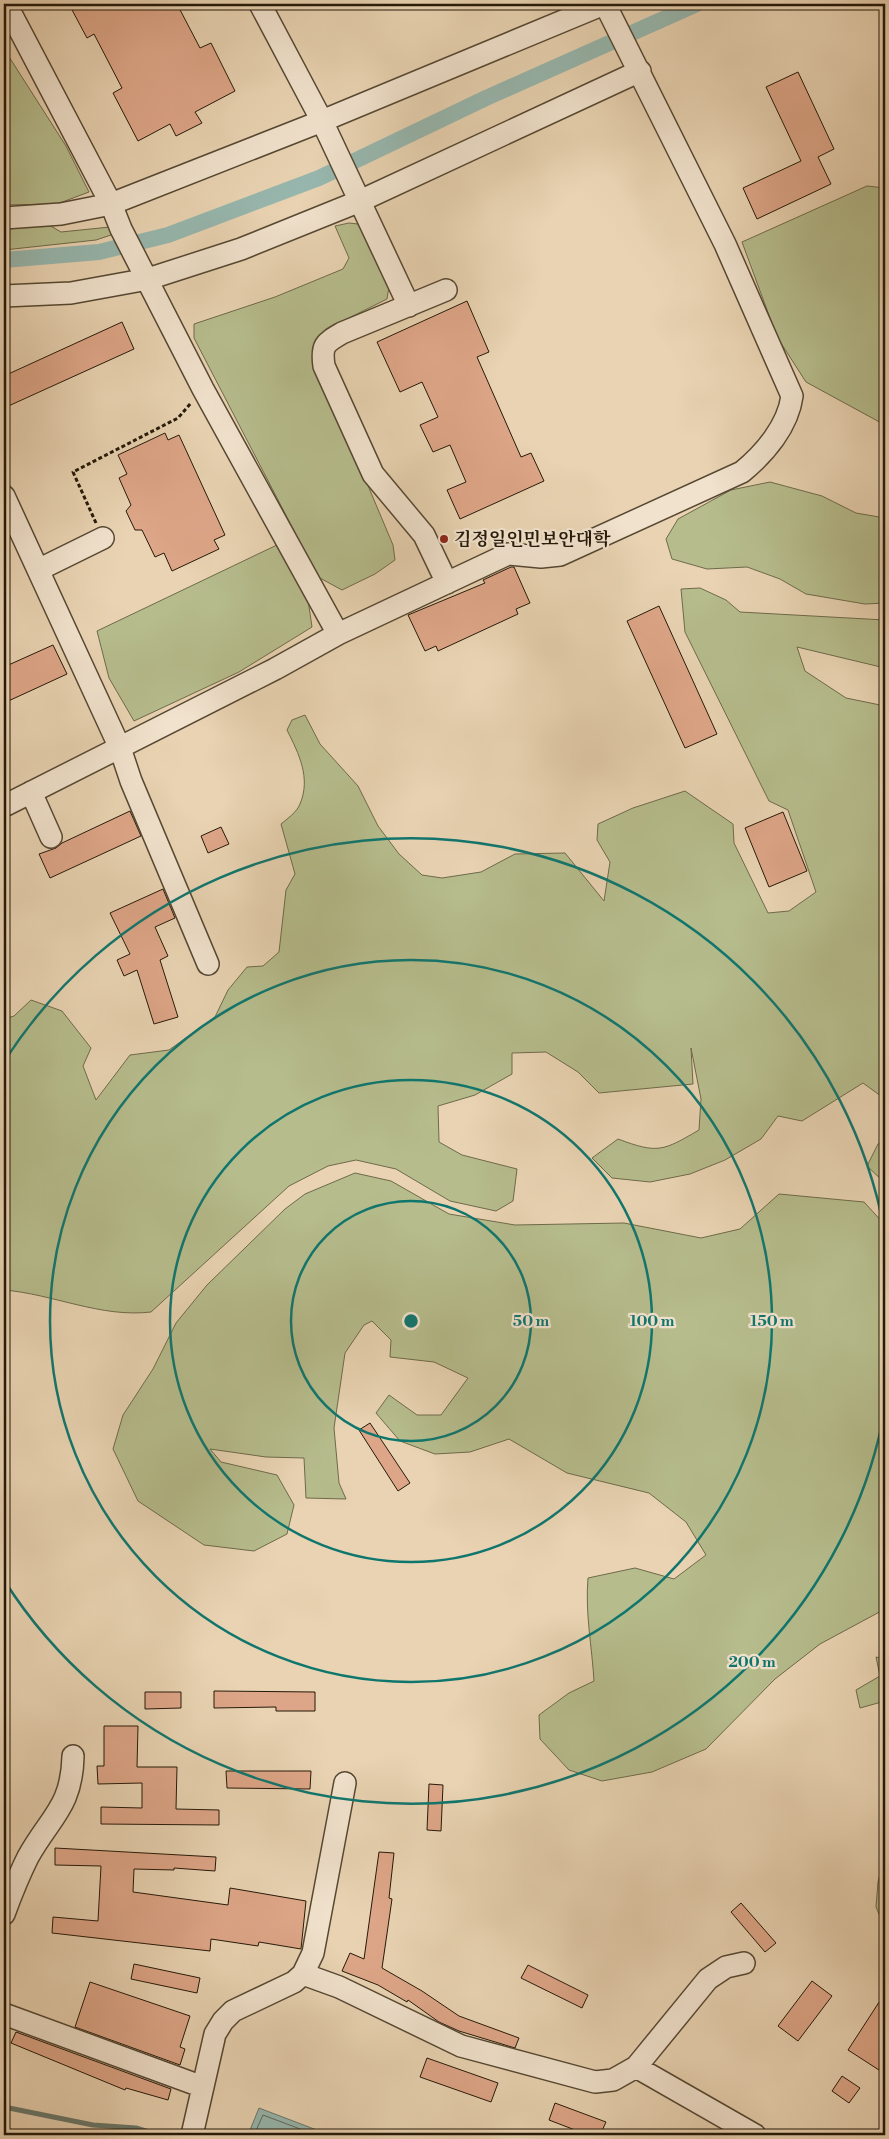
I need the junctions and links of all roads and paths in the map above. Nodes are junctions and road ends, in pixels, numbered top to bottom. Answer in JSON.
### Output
{"nodes":[{"id":1,"x":6,"y":4,"type":"edge"},
{"id":2,"x":260,"y":4,"type":"edge"},
{"id":3,"x":605,"y":4,"type":"edge"},
{"id":4,"x":635,"y":64,"type":"junction"},
{"id":5,"x":322,"y":120,"type":"junction"},
{"id":6,"x":360,"y":200,"type":"junction"},
{"id":7,"x":111,"y":204,"type":"junction"},
{"id":8,"x":4,"y":218,"type":"edge"},
{"id":9,"x":144,"y":272,"type":"junction"},
{"id":10,"x":446,"y":290,"type":"dead end"},
{"id":11,"x":4,"y":296,"type":"edge"},
{"id":12,"x":409,"y":306,"type":"junction"},
{"id":13,"x":203,"y":389,"type":"junction"},
{"id":14,"x":4,"y":496,"type":"edge"},
{"id":15,"x":103,"y":538,"type":"joint"},
{"id":16,"x":38,"y":570,"type":"junction"},
{"id":17,"x":448,"y":583,"type":"junction"},
{"id":18,"x":338,"y":634,"type":"junction"},
{"id":19,"x":120,"y":748,"type":"junction"},
{"id":20,"x":31,"y":792,"type":"junction"},
{"id":21,"x":4,"y":806,"type":"edge"},
{"id":22,"x":51,"y":837,"type":"dead end"},
{"id":23,"x":208,"y":964,"type":"dead end"},
{"id":24,"x":73,"y":1756,"type":"dead end"},
{"id":25,"x":345,"y":1783,"type":"dead end"},
{"id":26,"x":4,"y":1914,"type":"edge"},
{"id":27,"x":744,"y":1963,"type":"dead end"},
{"id":28,"x":303,"y":1974,"type":"junction"},
{"id":29,"x":4,"y":2014,"type":"edge"},
{"id":30,"x":636,"y":2068,"type":"junction"},
{"id":31,"x":203,"y":2087,"type":"junction"},
{"id":32,"x":192,"y":2135,"type":"edge"},
{"id":33,"x":755,"y":2135,"type":"edge"}],
"edges":[{"from":1,"to":7,"type":"street"},
{"from":2,"to":5,"type":"street"},
{"from":3,"to":4,"type":"street"},
{"from":3,"to":5,"type":"street"},
{"from":4,"to":6,"type":"street"},
{"from":4,"to":17,"type":"street"},
{"from":5,"to":6,"type":"street"},
{"from":5,"to":7,"type":"street"},
{"from":6,"to":9,"type":"street"},
{"from":6,"to":12,"type":"street"},
{"from":7,"to":8,"type":"street"},
{"from":7,"to":9,"type":"street"},
{"from":9,"to":11,"type":"street"},
{"from":9,"to":13,"type":"street"},
{"from":10,"to":12,"type":"street"},
{"from":12,"to":17,"type":"street"},
{"from":13,"to":15,"type":"path"},
{"from":13,"to":18,"type":"street"},
{"from":14,"to":16,"type":"street"},
{"from":15,"to":16,"type":"street"},
{"from":16,"to":19,"type":"street"},
{"from":17,"to":18,"type":"street"},
{"from":18,"to":19,"type":"street"},
{"from":19,"to":20,"type":"street"},
{"from":19,"to":23,"type":"street"},
{"from":20,"to":21,"type":"street"},
{"from":20,"to":22,"type":"street"},
{"from":24,"to":26,"type":"street"},
{"from":25,"to":28,"type":"street"},
{"from":27,"to":30,"type":"street"},
{"from":28,"to":30,"type":"street"},
{"from":28,"to":31,"type":"street"},
{"from":29,"to":31,"type":"street"},
{"from":30,"to":33,"type":"street"},
{"from":31,"to":32,"type":"street"}]}
